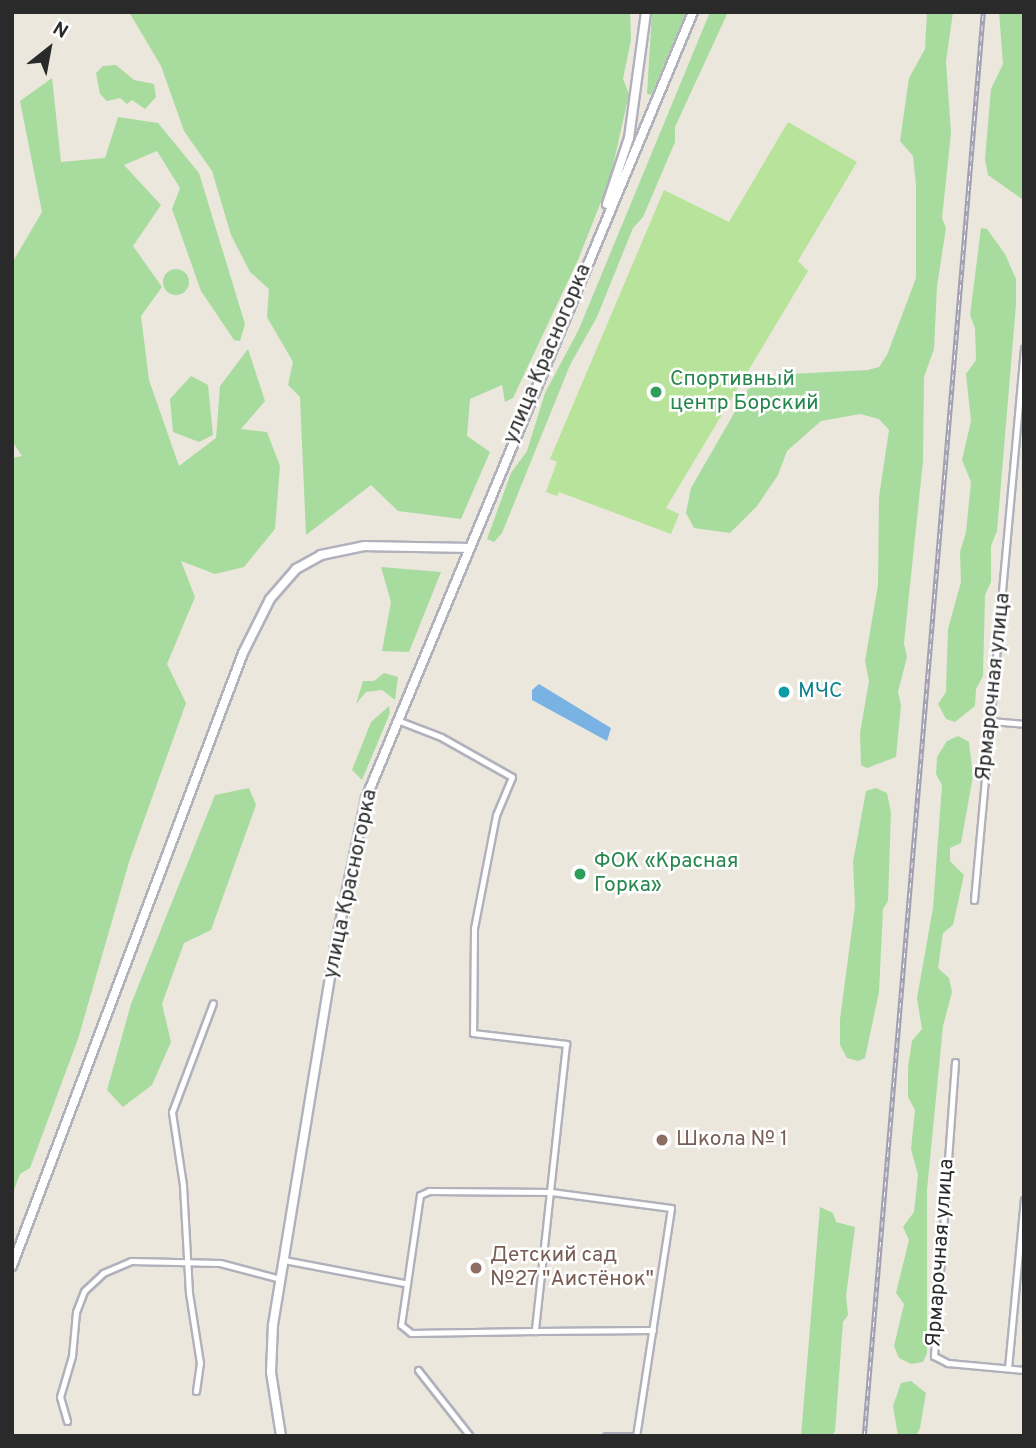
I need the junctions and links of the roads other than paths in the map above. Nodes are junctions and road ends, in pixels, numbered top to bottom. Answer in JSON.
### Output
{"nodes":[{"id":1,"x":646,"y":12,"type":"edge"},
{"id":2,"x":693,"y":12,"type":"edge"},
{"id":3,"x":594,"y":244,"type":"junction"},
{"id":4,"x":1024,"y":348,"type":"edge"},
{"id":5,"x":1021,"y":439,"type":"edge"},
{"id":6,"x":467,"y":548,"type":"junction"},
{"id":7,"x":397,"y":720,"type":"junction"},
{"id":8,"x":990,"y":722,"type":"junction"},
{"id":9,"x":1024,"y":724,"type":"edge"},
{"id":10,"x":974,"y":900,"type":"dead end"},
{"id":11,"x":212,"y":1003,"type":"dead end"},
{"id":12,"x":955,"y":1062,"type":"dead end"},
{"id":13,"x":551,"y":1192,"type":"junction"},
{"id":14,"x":1024,"y":1200,"type":"edge"},
{"id":15,"x":284,"y":1260,"type":"junction"},
{"id":16,"x":189,"y":1263,"type":"junction"},
{"id":17,"x":12,"y":1266,"type":"edge"},
{"id":18,"x":281,"y":1279,"type":"junction"},
{"id":19,"x":404,"y":1283,"type":"junction"},
{"id":20,"x":653,"y":1330,"type":"junction"},
{"id":21,"x":535,"y":1331,"type":"junction"},
{"id":22,"x":1008,"y":1368,"type":"junction"},
{"id":23,"x":418,"y":1370,"type":"dead end"},
{"id":24,"x":1024,"y":1370,"type":"edge"},
{"id":25,"x":196,"y":1391,"type":"dead end"},
{"id":26,"x":67,"y":1422,"type":"dead end"},
{"id":27,"x":281,"y":1436,"type":"edge"},
{"id":28,"x":470,"y":1436,"type":"edge"},
{"id":29,"x":606,"y":1436,"type":"edge"},
{"id":30,"x":634,"y":1436,"type":"edge"}],
"edges":[{"from":1,"to":3,"type":"main road"},
{"from":2,"to":3,"type":"main road"},
{"from":3,"to":6,"type":"main road","name":"улица Красногорка"},
{"from":4,"to":5,"type":"street","name":"Ярмарочная улица"},
{"from":5,"to":8,"type":"street","name":"Ярмарочная улица"},
{"from":6,"to":7,"type":"main road","name":"улица Красногорка"},
{"from":6,"to":17,"type":"main road"},
{"from":7,"to":13,"type":"street"},
{"from":7,"to":15,"type":"main road","name":"улица Красногорка"},
{"from":8,"to":9,"type":"street"},
{"from":8,"to":10,"type":"street","name":"Ярмарочная улица"},
{"from":11,"to":16,"type":"street"},
{"from":12,"to":22,"type":"street","name":"Ярмарочная улица"},
{"from":13,"to":19,"type":"street"},
{"from":13,"to":20,"type":"street"},
{"from":13,"to":21,"type":"street"},
{"from":14,"to":22,"type":"street"},
{"from":15,"to":18,"type":"main road","name":"улица Красногорка"},
{"from":15,"to":19,"type":"street"},
{"from":16,"to":18,"type":"street"},
{"from":16,"to":25,"type":"street"},
{"from":16,"to":26,"type":"street"},
{"from":18,"to":27,"type":"main road","name":"улица Красногорка"},
{"from":19,"to":21,"type":"street"},
{"from":20,"to":21,"type":"street"},
{"from":20,"to":30,"type":"street"},
{"from":22,"to":24,"type":"street"},
{"from":23,"to":28,"type":"street"},
{"from":29,"to":30,"type":"street"}]}
